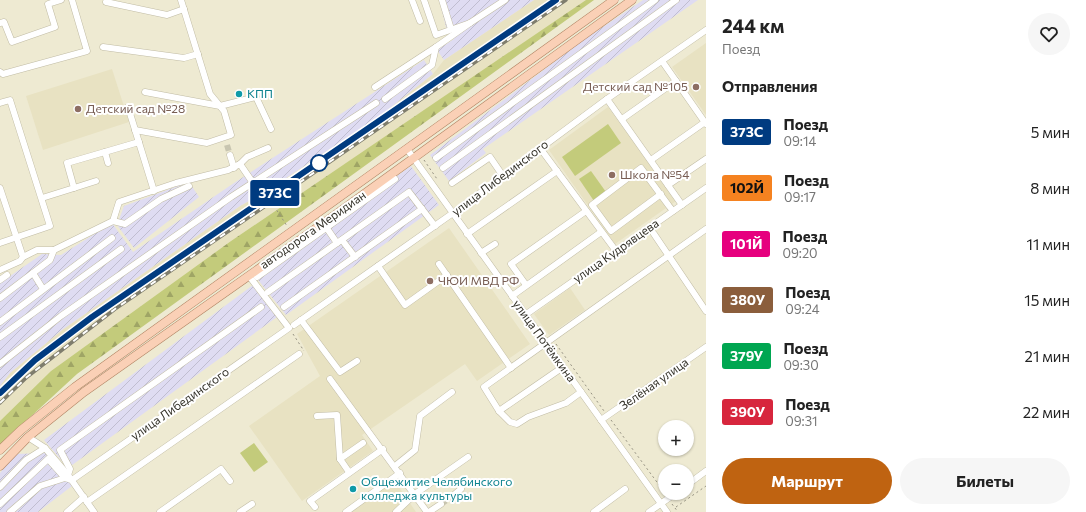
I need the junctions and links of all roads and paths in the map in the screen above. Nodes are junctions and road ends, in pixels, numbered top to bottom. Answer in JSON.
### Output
{"nodes":[{"id":1,"x":61,"y":0,"type":"edge"},
{"id":2,"x":72,"y":0,"type":"edge"},
{"id":3,"x":181,"y":0,"type":"edge"},
{"id":4,"x":412,"y":0,"type":"edge"},
{"id":5,"x":424,"y":0,"type":"edge"},
{"id":6,"x":505,"y":0,"type":"edge"},
{"id":7,"x":614,"y":0,"type":"edge"},
{"id":8,"x":632,"y":0,"type":"edge"},
{"id":9,"x":654,"y":0,"type":"edge"},
{"id":10,"x":676,"y":0,"type":"edge"},
{"id":11,"x":444,"y":1,"type":"edge"},
{"id":12,"x":106,"y":2,"type":"dead end"},
{"id":13,"x":184,"y":9,"type":"junction"},
{"id":14,"x":420,"y":21,"type":"dead end"},
{"id":15,"x":0,"y":23,"type":"edge"},
{"id":16,"x":470,"y":23,"type":"junction"},
{"id":17,"x":451,"y":29,"type":"junction"},
{"id":18,"x":612,"y":30,"type":"junction"},
{"id":19,"x":706,"y":30,"type":"edge"},
{"id":20,"x":619,"y":41,"type":"junction"},
{"id":21,"x":104,"y":47,"type":"dead end"},
{"id":22,"x":436,"y":47,"type":"junction"},
{"id":23,"x":198,"y":54,"type":"junction"},
{"id":24,"x":662,"y":61,"type":"junction"},
{"id":25,"x":0,"y":72,"type":"edge"},
{"id":26,"x":676,"y":81,"type":"junction"},
{"id":27,"x":375,"y":87,"type":"dead end"},
{"id":28,"x":145,"y":92,"type":"dead end"},
{"id":29,"x":385,"y":99,"type":"dead end"},
{"id":30,"x":607,"y":99,"type":"junction"},
{"id":31,"x":0,"y":103,"type":"edge"},
{"id":32,"x":376,"y":103,"type":"dead end"},
{"id":33,"x":220,"y":106,"type":"junction"},
{"id":34,"x":128,"y":107,"type":"dead end"},
{"id":35,"x":622,"y":119,"type":"junction"},
{"id":36,"x":705,"y":123,"type":"edge"},
{"id":37,"x":271,"y":129,"type":"dead end"},
{"id":38,"x":135,"y":130,"type":"junction"},
{"id":39,"x":225,"y":137,"type":"junction"},
{"id":40,"x":139,"y":142,"type":"junction"},
{"id":41,"x":227,"y":145,"type":"tunnel mouth"},
{"id":42,"x":268,"y":148,"type":"dead end"},
{"id":43,"x":540,"y":148,"type":"junction"},
{"id":44,"x":407,"y":150,"type":"junction"},
{"id":45,"x":105,"y":152,"type":"junction"},
{"id":46,"x":230,"y":155,"type":"tunnel mouth"},
{"id":47,"x":413,"y":158,"type":"junction"},
{"id":48,"x":436,"y":158,"type":"dead end"},
{"id":49,"x":706,"y":158,"type":"edge"},
{"id":50,"x":650,"y":160,"type":"junction"},
{"id":51,"x":108,"y":163,"type":"dead end"},
{"id":52,"x":237,"y":166,"type":"junction"},
{"id":53,"x":443,"y":168,"type":"dead end"},
{"id":54,"x":556,"y":171,"type":"junction"},
{"id":55,"x":503,"y":176,"type":"junction"},
{"id":56,"x":395,"y":179,"type":"dead end"},
{"id":57,"x":96,"y":181,"type":"dead end"},
{"id":58,"x":253,"y":183,"type":"junction"},
{"id":59,"x":452,"y":183,"type":"dead end"},
{"id":60,"x":668,"y":185,"type":"junction"},
{"id":61,"x":188,"y":186,"type":"dead end"},
{"id":62,"x":0,"y":188,"type":"edge"},
{"id":63,"x":74,"y":188,"type":"junction"},
{"id":64,"x":706,"y":188,"type":"edge"},
{"id":65,"x":154,"y":191,"type":"junction"},
{"id":66,"x":661,"y":194,"type":"junction"},
{"id":67,"x":42,"y":198,"type":"junction"},
{"id":68,"x":682,"y":205,"type":"junction"},
{"id":69,"x":422,"y":209,"type":"junction"},
{"id":70,"x":586,"y":211,"type":"junction"},
{"id":71,"x":673,"y":211,"type":"junction"},
{"id":72,"x":453,"y":214,"type":"junction"},
{"id":73,"x":113,"y":221,"type":"junction"},
{"id":74,"x":287,"y":226,"type":"dead end"},
{"id":75,"x":434,"y":226,"type":"junction"},
{"id":76,"x":326,"y":227,"type":"junction"},
{"id":77,"x":706,"y":229,"type":"edge"},
{"id":78,"x":601,"y":232,"type":"junction"},
{"id":79,"x":467,"y":234,"type":"junction"},
{"id":80,"x":654,"y":234,"type":"dead end"},
{"id":81,"x":16,"y":238,"type":"junction"},
{"id":82,"x":112,"y":238,"type":"dead end"},
{"id":83,"x":340,"y":241,"type":"junction"},
{"id":84,"x":0,"y":244,"type":"edge"},
{"id":85,"x":495,"y":244,"type":"dead end"},
{"id":86,"x":121,"y":249,"type":"dead end"},
{"id":87,"x":54,"y":250,"type":"junction"},
{"id":88,"x":616,"y":251,"type":"junction"},
{"id":89,"x":481,"y":254,"type":"junction"},
{"id":90,"x":668,"y":256,"type":"junction"},
{"id":91,"x":23,"y":257,"type":"junction"},
{"id":92,"x":355,"y":257,"type":"junction"},
{"id":93,"x":439,"y":264,"type":"dead end"},
{"id":94,"x":378,"y":266,"type":"junction"},
{"id":95,"x":0,"y":270,"type":"edge"},
{"id":96,"x":33,"y":273,"type":"junction"},
{"id":97,"x":7,"y":275,"type":"dead end"},
{"id":98,"x":447,"y":275,"type":"junction"},
{"id":99,"x":253,"y":277,"type":"junction"},
{"id":100,"x":0,"y":280,"type":"edge"},
{"id":101,"x":526,"y":286,"type":"junction"},
{"id":102,"x":43,"y":289,"type":"junction"},
{"id":103,"x":268,"y":292,"type":"dead end"},
{"id":104,"x":512,"y":296,"type":"junction"},
{"id":105,"x":0,"y":298,"type":"edge"},
{"id":106,"x":261,"y":307,"type":"dead end"},
{"id":107,"x":284,"y":307,"type":"dead end"},
{"id":108,"x":706,"y":311,"type":"edge"},
{"id":109,"x":525,"y":315,"type":"junction"},
{"id":110,"x":301,"y":320,"type":"junction"},
{"id":111,"x":0,"y":322,"type":"edge"},
{"id":112,"x":292,"y":326,"type":"junction"},
{"id":113,"x":0,"y":337,"type":"edge"},
{"id":114,"x":546,"y":344,"type":"junction"},
{"id":115,"x":706,"y":347,"type":"edge"},
{"id":116,"x":299,"y":354,"type":"joint"},
{"id":117,"x":357,"y":361,"type":"dead end"},
{"id":118,"x":0,"y":364,"type":"edge"},
{"id":119,"x":563,"y":367,"type":"junction"},
{"id":120,"x":511,"y":368,"type":"junction"},
{"id":121,"x":330,"y":379,"type":"dead end"},
{"id":122,"x":452,"y":392,"type":"dead end"},
{"id":123,"x":581,"y":392,"type":"junction"},
{"id":124,"x":499,"y":411,"type":"junction"},
{"id":125,"x":317,"y":416,"type":"dead end"},
{"id":126,"x":601,"y":420,"type":"junction"},
{"id":127,"x":28,"y":437,"type":"junction"},
{"id":128,"x":363,"y":443,"type":"dead end"},
{"id":129,"x":45,"y":448,"type":"junction"},
{"id":130,"x":383,"y":448,"type":"junction"},
{"id":131,"x":0,"y":450,"type":"edge"},
{"id":132,"x":468,"y":457,"type":"dead end"},
{"id":133,"x":340,"y":459,"type":"junction"},
{"id":134,"x":0,"y":466,"type":"edge"},
{"id":135,"x":395,"y":466,"type":"junction"},
{"id":136,"x":706,"y":471,"type":"edge"},
{"id":137,"x":349,"y":472,"type":"junction"},
{"id":138,"x":400,"y":473,"type":"junction"},
{"id":139,"x":68,"y":478,"type":"junction"},
{"id":140,"x":694,"y":480,"type":"edge"},
{"id":141,"x":230,"y":481,"type":"dead end"},
{"id":142,"x":706,"y":486,"type":"edge"},
{"id":143,"x":0,"y":487,"type":"edge"},
{"id":144,"x":462,"y":489,"type":"dead end"},
{"id":145,"x":625,"y":489,"type":"dead end"},
{"id":146,"x":415,"y":494,"type":"junction"},
{"id":147,"x":455,"y":494,"type":"tunnel mouth"},
{"id":148,"x":86,"y":500,"type":"junction"},
{"id":149,"x":666,"y":500,"type":"edge"},
{"id":150,"x":661,"y":503,"type":"junction"},
{"id":151,"x":0,"y":504,"type":"edge"},
{"id":152,"x":252,"y":504,"type":"dead end"},
{"id":153,"x":441,"y":504,"type":"tunnel mouth"},
{"id":154,"x":315,"y":507,"type":"dead end"},
{"id":155,"x":675,"y":508,"type":"dead end"},
{"id":156,"x":10,"y":512,"type":"edge"},
{"id":157,"x":67,"y":512,"type":"edge"},
{"id":158,"x":94,"y":512,"type":"edge"},
{"id":159,"x":160,"y":512,"type":"edge"},
{"id":160,"x":240,"y":512,"type":"edge"},
{"id":161,"x":346,"y":512,"type":"edge"},
{"id":162,"x":396,"y":512,"type":"edge"},
{"id":163,"x":428,"y":512,"type":"edge"},
{"id":164,"x":594,"y":512,"type":"edge"},
{"id":165,"x":649,"y":512,"type":"edge"},
{"id":166,"x":668,"y":512,"type":"edge"}],
"edges":[{"from":1,"to":15,"type":"street"},
{"from":2,"to":25,"type":"street"},
{"from":3,"to":13,"type":"street"},
{"from":4,"to":14,"type":"street"},
{"from":5,"to":17,"type":"street"},
{"from":6,"to":16,"type":"street"},
{"from":7,"to":44,"type":"main road","name":"автодорога Меридиан"},
{"from":8,"to":47,"type":"main road","name":"автодорога Меридиан"},
{"from":9,"to":18,"type":"street"},
{"from":10,"to":20,"type":"street"},
{"from":11,"to":17,"type":"street"},
{"from":12,"to":13,"type":"street"},
{"from":13,"to":23,"type":"street"},
{"from":16,"to":17,"type":"street"},
{"from":16,"to":22,"type":"street"},
{"from":18,"to":20,"type":"street"},
{"from":18,"to":48,"type":"street"},
{"from":19,"to":24,"type":"street","name":"улица Либединского"},
{"from":20,"to":53,"type":"street"},
{"from":21,"to":23,"type":"street"},
{"from":22,"to":27,"type":"street"},
{"from":22,"to":29,"type":"street"},
{"from":23,"to":33,"type":"street"},
{"from":24,"to":26,"type":"street"},
{"from":24,"to":30,"type":"street","name":"улица Либединского"},
{"from":26,"to":35,"type":"street"},
{"from":26,"to":36,"type":"street"},
{"from":28,"to":33,"type":"street"},
{"from":30,"to":35,"type":"street"},
{"from":30,"to":43,"type":"street","name":"улица Либединского"},
{"from":31,"to":67,"type":"street"},
{"from":32,"to":58,"type":"street"},
{"from":33,"to":37,"type":"street"},
{"from":33,"to":39,"type":"street"},
{"from":34,"to":38,"type":"street"},
{"from":35,"to":50,"type":"street"},
{"from":36,"to":50,"type":"street"},
{"from":38,"to":39,"type":"street"},
{"from":38,"to":40,"type":"street"},
{"from":39,"to":41,"type":"street"},
{"from":40,"to":45,"type":"street"},
{"from":40,"to":65,"type":"street"},
{"from":42,"to":52,"type":"street"},
{"from":43,"to":54,"type":"street"},
{"from":43,"to":55,"type":"street","name":"улица Либединского"},
{"from":44,"to":47,"type":"street","name":"улица Потёмкина"},
{"from":44,"to":131,"type":"main road","name":"автодорога Меридиан"},
{"from":45,"to":51,"type":"street"},
{"from":45,"to":63,"type":"street"},
{"from":46,"to":52,"type":"street"},
{"from":47,"to":72,"type":"street","name":"улица Потёмкина"},
{"from":47,"to":99,"type":"main road","name":"автодорога Меридиан"},
{"from":49,"to":60,"type":"street"},
{"from":50,"to":60,"type":"street"},
{"from":52,"to":58,"type":"street"},
{"from":52,"to":65,"type":"street"},
{"from":54,"to":70,"type":"street"},
{"from":54,"to":79,"type":"street"},
{"from":55,"to":59,"type":"street"},
{"from":55,"to":72,"type":"street","name":"улица Либединского"},
{"from":56,"to":76,"type":"street"},
{"from":57,"to":63,"type":"street"},
{"from":58,"to":74,"type":"path"},
{"from":58,"to":118,"type":"street"},
{"from":60,"to":68,"type":"street"},
{"from":61,"to":73,"type":"street"},
{"from":62,"to":81,"type":"street"},
{"from":63,"to":67,"type":"street"},
{"from":64,"to":68,"type":"street","name":"улица Кудрявцева"},
{"from":65,"to":73,"type":"street"},
{"from":66,"to":66,"type":"street"},
{"from":66,"to":71,"type":"street"},
{"from":67,"to":81,"type":"street"},
{"from":68,"to":71,"type":"street","name":"улица Кудрявцева"},
{"from":69,"to":75,"type":"street"},
{"from":69,"to":83,"type":"street"},
{"from":69,"to":92,"type":"street"},
{"from":70,"to":78,"type":"street"},
{"from":70,"to":101,"type":"street"},
{"from":71,"to":88,"type":"street","name":"улица Кудрявцева"},
{"from":72,"to":75,"type":"street","name":"улица Либединского"},
{"from":72,"to":79,"type":"street","name":"улица Потёмкина"},
{"from":73,"to":87,"type":"street"},
{"from":75,"to":94,"type":"street","name":"улица Либединского"},
{"from":76,"to":83,"type":"street"},
{"from":76,"to":99,"type":"street"},
{"from":77,"to":90,"type":"street"},
{"from":78,"to":88,"type":"street"},
{"from":78,"to":101,"type":"street"},
{"from":79,"to":89,"type":"street","name":"улица Потёмкина"},
{"from":80,"to":90,"type":"street"},
{"from":81,"to":84,"type":"street"},
{"from":81,"to":91,"type":"street"},
{"from":82,"to":102,"type":"street"},
{"from":83,"to":92,"type":"street"},
{"from":83,"to":103,"type":"street"},
{"from":85,"to":89,"type":"street"},
{"from":86,"to":113,"type":"street"},
{"from":87,"to":91,"type":"street"},
{"from":87,"to":96,"type":"street"},
{"from":88,"to":109,"type":"street","name":"улица Кудрявцева"},
{"from":89,"to":104,"type":"street","name":"улица Потёмкина"},
{"from":90,"to":108,"type":"street"},
{"from":90,"to":114,"type":"street"},
{"from":91,"to":95,"type":"street"},
{"from":92,"to":107,"type":"street"},
{"from":93,"to":98,"type":"street"},
{"from":94,"to":98,"type":"street"},
{"from":94,"to":110,"type":"street","name":"улица Либединского"},
{"from":96,"to":102,"type":"street"},
{"from":96,"to":105,"type":"street"},
{"from":97,"to":100,"type":"street"},
{"from":98,"to":120,"type":"street"},
{"from":99,"to":112,"type":"street"},
{"from":99,"to":127,"type":"main road","name":"автодорога Меридиан"},
{"from":101,"to":104,"type":"street"},
{"from":102,"to":111,"type":"street"},
{"from":104,"to":109,"type":"street","name":"улица Потёмкина"},
{"from":106,"to":139,"type":"street"},
{"from":109,"to":114,"type":"street","name":"улица Потёмкина"},
{"from":110,"to":112,"type":"street","name":"улица Либединского"},
{"from":110,"to":117,"type":"street"},
{"from":112,"to":116,"type":"path"},
{"from":112,"to":139,"type":"street","name":"улица Либединского"},
{"from":114,"to":119,"type":"street","name":"улица Потёмкина"},
{"from":114,"to":120,"type":"street"},
{"from":115,"to":126,"type":"street","name":"Зелёная улица"},
{"from":116,"to":148,"type":"street"},
{"from":119,"to":123,"type":"street","name":"улица Потёмкина"},
{"from":119,"to":124,"type":"street"},
{"from":120,"to":124,"type":"street"},
{"from":121,"to":130,"type":"street"},
{"from":122,"to":135,"type":"street"},
{"from":123,"to":124,"type":"street"},
{"from":123,"to":126,"type":"street","name":"улица Потёмкина"},
{"from":125,"to":133,"type":"street"},
{"from":126,"to":150,"type":"street","name":"улица Потёмкина"},
{"from":127,"to":129,"type":"street"},
{"from":127,"to":134,"type":"main road","name":"автодорога Меридиан"},
{"from":128,"to":133,"type":"street"},
{"from":129,"to":139,"type":"street"},
{"from":129,"to":143,"type":"street"},
{"from":130,"to":135,"type":"street"},
{"from":130,"to":137,"type":"street"},
{"from":132,"to":146,"type":"street"},
{"from":133,"to":137,"type":"street"},
{"from":135,"to":138,"type":"street"},
{"from":136,"to":140,"type":"street"},
{"from":137,"to":154,"type":"street"},
{"from":138,"to":146,"type":"street"},
{"from":138,"to":161,"type":"street"},
{"from":139,"to":148,"type":"street"},
{"from":139,"to":151,"type":"street"},
{"from":139,"to":156,"type":"street","name":"улица Либединского"},
{"from":141,"to":159,"type":"street"},
{"from":142,"to":155,"type":"path"},
{"from":144,"to":147,"type":"street"},
{"from":145,"to":164,"type":"street"},
{"from":146,"to":162,"type":"street"},
{"from":146,"to":163,"type":"street"},
{"from":148,"to":157,"type":"street"},
{"from":148,"to":158,"type":"street"},
{"from":149,"to":150,"type":"street"},
{"from":150,"to":165,"type":"street"},
{"from":150,"to":166,"type":"street","name":"улица Потёмкина"},
{"from":152,"to":160,"type":"street"},
{"from":153,"to":163,"type":"street"}]}
